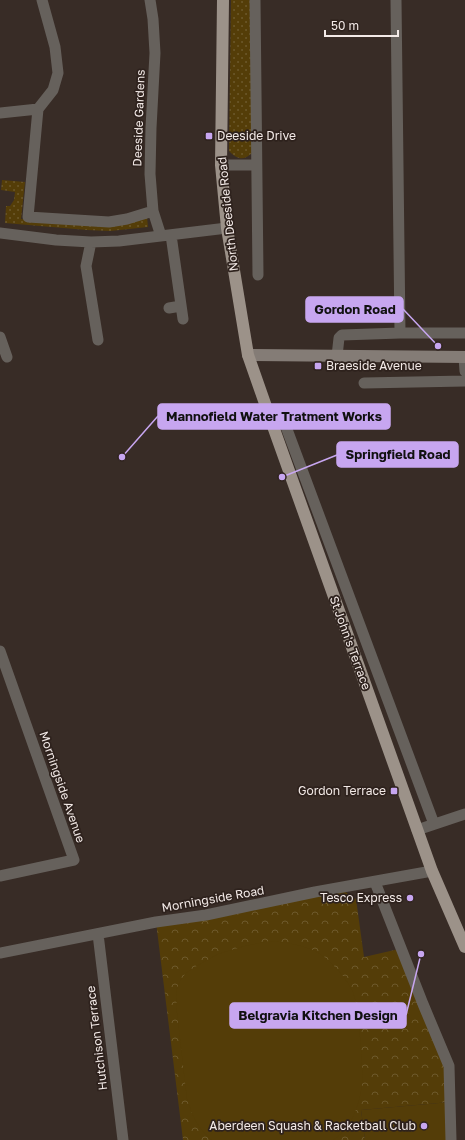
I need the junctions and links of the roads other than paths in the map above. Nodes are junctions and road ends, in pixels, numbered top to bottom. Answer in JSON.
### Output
{"nodes":[{"id":1,"x":42,"y":0,"type":"edge"},
{"id":2,"x":150,"y":0,"type":"edge"},
{"id":3,"x":223,"y":0,"type":"edge"},
{"id":4,"x":255,"y":0,"type":"edge"},
{"id":5,"x":396,"y":0,"type":"edge"},
{"id":6,"x":38,"y":109,"type":"junction"},
{"id":7,"x":0,"y":113,"type":"edge"},
{"id":8,"x":221,"y":165,"type":"junction"},
{"id":9,"x":256,"y":165,"type":"junction"},
{"id":10,"x":153,"y":211,"type":"junction"},
{"id":11,"x":227,"y":228,"type":"junction"},
{"id":12,"x":0,"y":233,"type":"edge"},
{"id":13,"x":166,"y":236,"type":"junction"},
{"id":14,"x":91,"y":242,"type":"junction"},
{"id":15,"x":258,"y":275,"type":"dead end"},
{"id":16,"x":181,"y":306,"type":"junction"},
{"id":17,"x":169,"y":308,"type":"dead end"},
{"id":18,"x":183,"y":320,"type":"dead end"},
{"id":19,"x":400,"y":333,"type":"junction"},
{"id":20,"x":465,"y":333,"type":"edge"},
{"id":21,"x":0,"y":337,"type":"edge"},
{"id":22,"x":98,"y":340,"type":"dead end"},
{"id":23,"x":248,"y":355,"type":"junction"},
{"id":24,"x":337,"y":356,"type":"junction"},
{"id":25,"x":7,"y":357,"type":"dead end"},
{"id":26,"x":464,"y":357,"type":"edge"},
{"id":27,"x":465,"y":371,"type":"edge"},
{"id":28,"x":465,"y":381,"type":"edge"},
{"id":29,"x":364,"y":383,"type":"dead end"},
{"id":30,"x":269,"y":415,"type":"junction"},
{"id":31,"x":0,"y":651,"type":"edge"},
{"id":32,"x":465,"y":814,"type":"edge"},
{"id":33,"x":434,"y":824,"type":"junction"},
{"id":34,"x":417,"y":830,"type":"junction"},
{"id":35,"x":432,"y":872,"type":"junction"},
{"id":36,"x":0,"y":876,"type":"edge"},
{"id":37,"x":375,"y":882,"type":"junction"},
{"id":38,"x":98,"y":934,"type":"junction"},
{"id":39,"x":465,"y":947,"type":"edge"},
{"id":40,"x":0,"y":953,"type":"edge"},
{"id":41,"x":123,"y":1140,"type":"edge"},
{"id":42,"x":451,"y":1140,"type":"edge"}],
"edges":[{"from":1,"to":6,"type":"street"},
{"from":2,"to":10,"type":"street","name":"Deeside Gardens"},
{"from":3,"to":8,"type":"main road","name":"North Deeside Road"},
{"from":4,"to":9,"type":"street","name":"North Deeside Road"},
{"from":5,"to":19,"type":"street"},
{"from":6,"to":7,"type":"street"},
{"from":6,"to":10,"type":"street"},
{"from":8,"to":9,"type":"street"},
{"from":8,"to":11,"type":"main road","name":"North Deeside Road"},
{"from":9,"to":15,"type":"street","name":"North Deeside Road"},
{"from":10,"to":13,"type":"street","name":"Deeside Gardens"},
{"from":11,"to":13,"type":"street"},
{"from":11,"to":23,"type":"main road","name":"North Deeside Road"},
{"from":12,"to":14,"type":"street"},
{"from":13,"to":14,"type":"street"},
{"from":13,"to":16,"type":"street","name":"Deeside Gardens"},
{"from":14,"to":22,"type":"street"},
{"from":16,"to":17,"type":"street"},
{"from":16,"to":18,"type":"street","name":"Deeside Gardens"},
{"from":19,"to":20,"type":"street"},
{"from":19,"to":24,"type":"street"},
{"from":21,"to":25,"type":"street"},
{"from":23,"to":24,"type":"street"},
{"from":23,"to":30,"type":"main road","name":"St John's Terrace"},
{"from":24,"to":26,"type":"street"},
{"from":26,"to":27,"type":"street"},
{"from":28,"to":29,"type":"street"},
{"from":30,"to":33,"type":"street","name":"St John's Terrace"},
{"from":30,"to":34,"type":"main road","name":"St John's Terrace"},
{"from":31,"to":36,"type":"street","name":"Morningside Avenue"},
{"from":32,"to":33,"type":"street"},
{"from":33,"to":34,"type":"street"},
{"from":34,"to":35,"type":"main road","name":"St John's Terrace"},
{"from":35,"to":37,"type":"street","name":"Morningside Road"},
{"from":35,"to":39,"type":"main road","name":"St John's Terrace"},
{"from":37,"to":38,"type":"street","name":"Morningside Road"},
{"from":37,"to":42,"type":"street"},
{"from":38,"to":40,"type":"street","name":"Morningside Road"},
{"from":38,"to":41,"type":"street","name":"Hutchison Terrace"}]}
